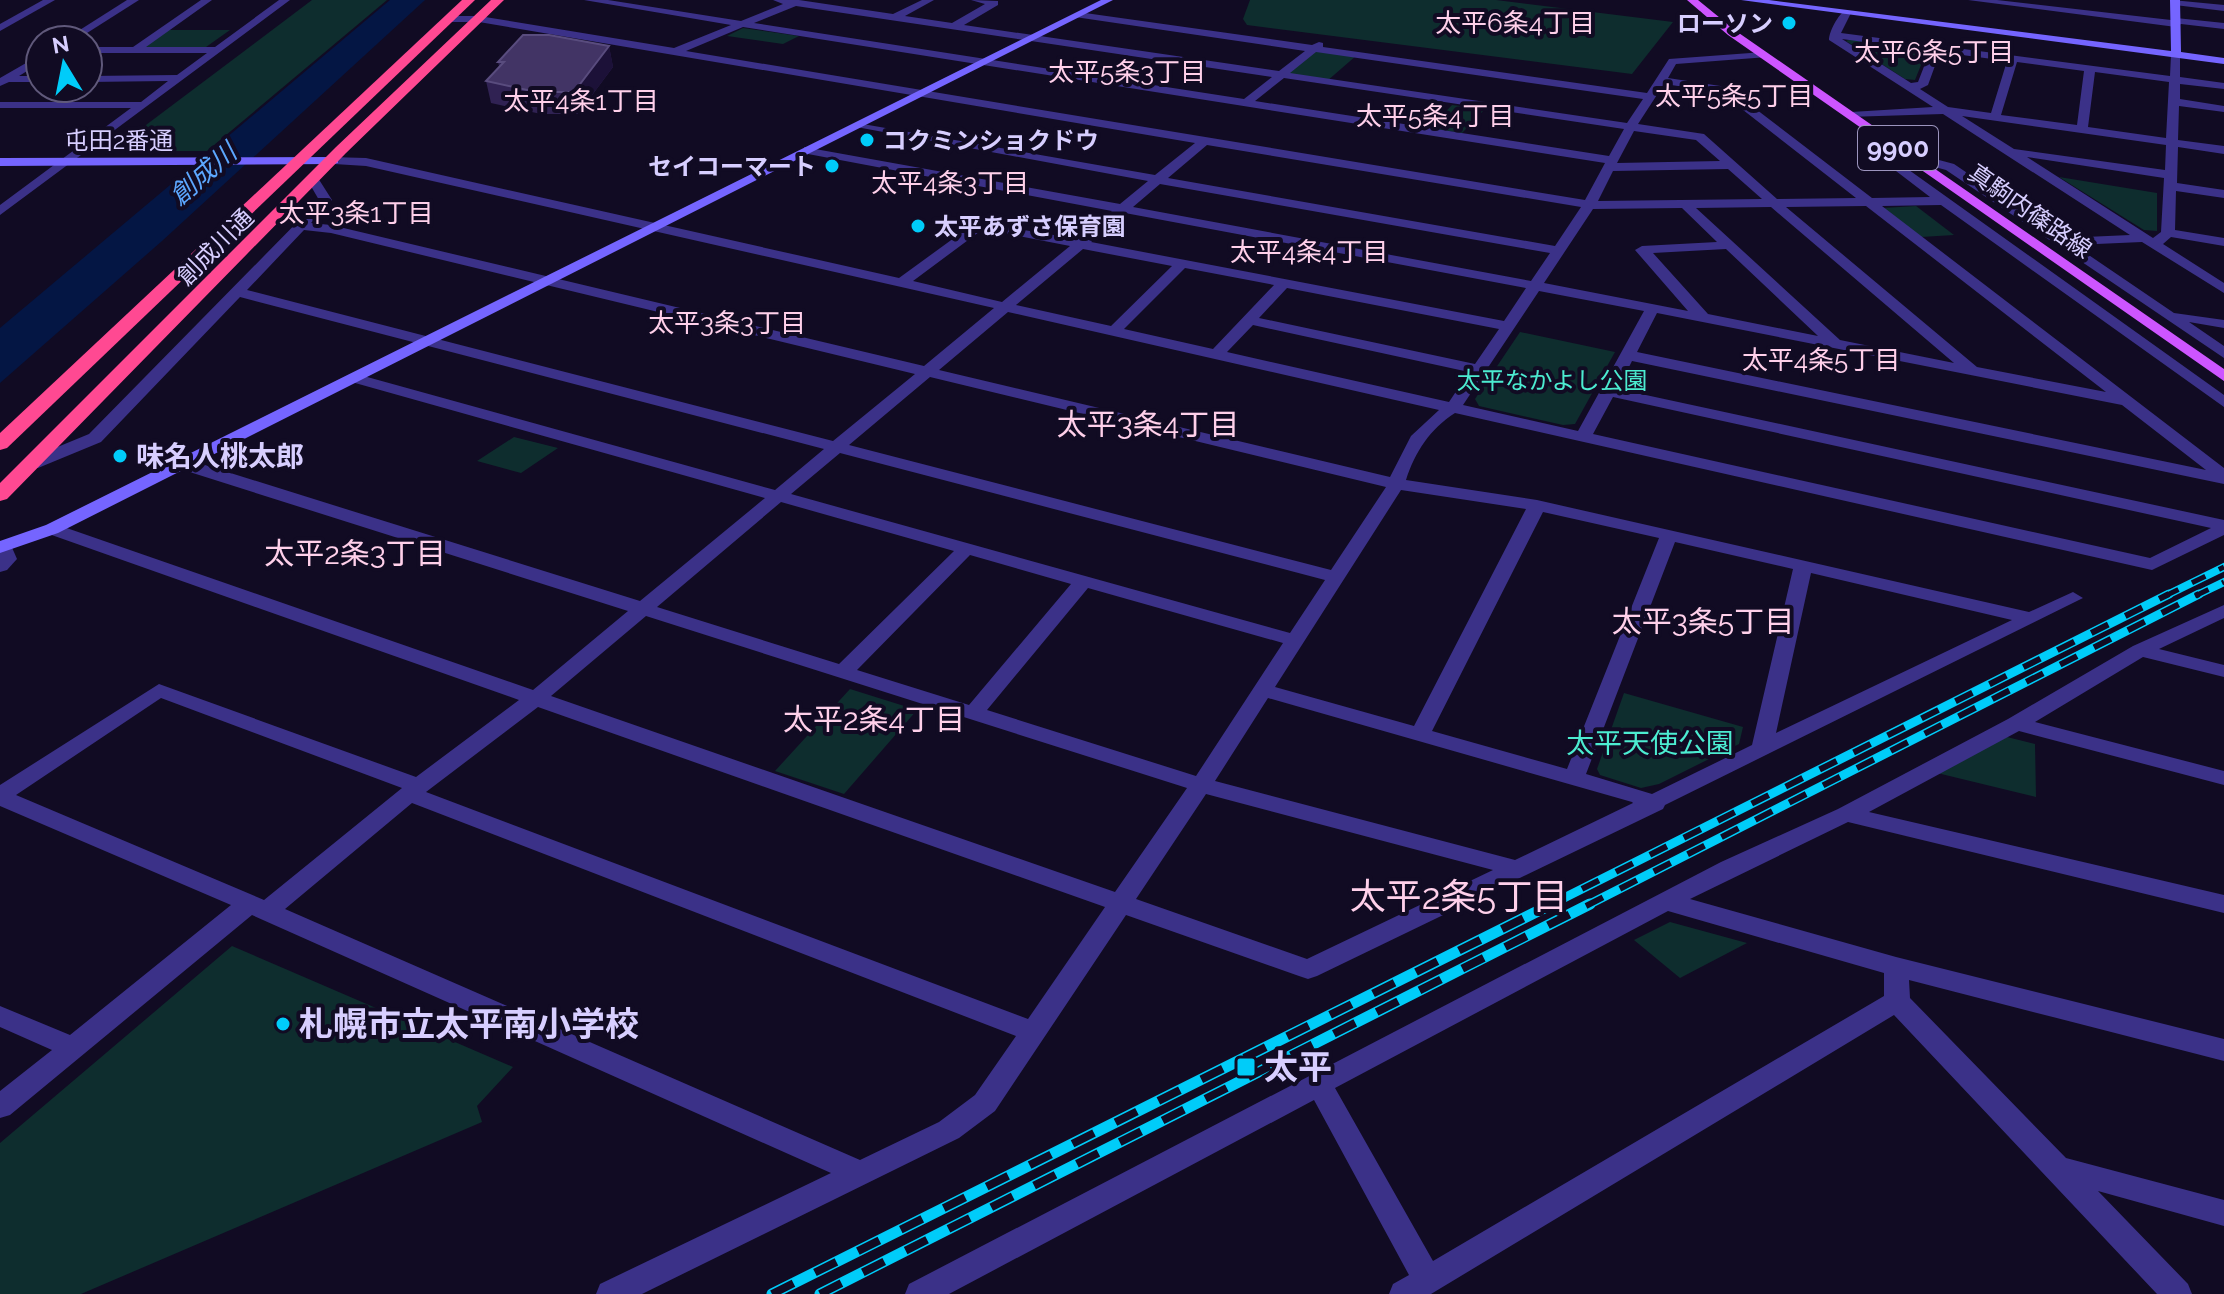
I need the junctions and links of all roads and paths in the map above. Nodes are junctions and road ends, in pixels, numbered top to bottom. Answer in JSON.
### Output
{"nodes":[{"id":1,"x":50,"y":0,"type":"edge"},
{"id":2,"x":134,"y":0,"type":"edge"},
{"id":3,"x":207,"y":0,"type":"edge"},
{"id":4,"x":285,"y":0,"type":"edge"},
{"id":5,"x":469,"y":0,"type":"edge"},
{"id":6,"x":498,"y":0,"type":"edge"},
{"id":7,"x":589,"y":0,"type":"edge"},
{"id":8,"x":778,"y":0,"type":"edge"},
{"id":9,"x":929,"y":0,"type":"edge"},
{"id":10,"x":976,"y":0,"type":"edge"},
{"id":11,"x":1108,"y":0,"type":"edge"},
{"id":12,"x":1692,"y":0,"type":"edge"},
{"id":13,"x":1746,"y":0,"type":"edge"},
{"id":14,"x":1787,"y":0,"type":"edge"},
{"id":15,"x":1973,"y":0,"type":"edge"},
{"id":16,"x":798,"y":1,"type":"edge"},
{"id":17,"x":2175,"y":1,"type":"edge"},
{"id":18,"x":2069,"y":6,"type":"edge"},
{"id":19,"x":1847,"y":7,"type":"edge"},
{"id":20,"x":2224,"y":8,"type":"edge"},
{"id":21,"x":1078,"y":15,"type":"junction"},
{"id":22,"x":895,"y":17,"type":"junction"},
{"id":23,"x":449,"y":19,"type":"junction"},
{"id":24,"x":479,"y":19,"type":"junction"},
{"id":25,"x":2176,"y":22,"type":"junction"},
{"id":26,"x":95,"y":24,"type":"edge"},
{"id":27,"x":745,"y":24,"type":"junction"},
{"id":28,"x":954,"y":26,"type":"junction"},
{"id":29,"x":2224,"y":26,"type":"edge"},
{"id":30,"x":0,"y":28,"type":"edge"},
{"id":31,"x":1834,"y":35,"type":"junction"},
{"id":32,"x":1034,"y":38,"type":"junction"},
{"id":33,"x":1326,"y":38,"type":"dead end"},
{"id":34,"x":1936,"y":48,"type":"junction"},
{"id":35,"x":1314,"y":49,"type":"junction"},
{"id":36,"x":104,"y":50,"type":"edge"},
{"id":37,"x":134,"y":50,"type":"junction"},
{"id":38,"x":217,"y":50,"type":"junction"},
{"id":39,"x":674,"y":52,"type":"junction"},
{"id":40,"x":2176,"y":52,"type":"junction"},
{"id":41,"x":1764,"y":55,"type":"junction"},
{"id":42,"x":2013,"y":58,"type":"junction"},
{"id":43,"x":2224,"y":58,"type":"edge"},
{"id":44,"x":985,"y":62,"type":"junction"},
{"id":45,"x":24,"y":64,"type":"edge"},
{"id":46,"x":2090,"y":68,"type":"junction"},
{"id":47,"x":1282,"y":74,"type":"junction"},
{"id":48,"x":178,"y":78,"type":"junction"},
{"id":49,"x":104,"y":79,"type":"edge"},
{"id":50,"x":24,"y":80,"type":"edge"},
{"id":51,"x":1660,"y":80,"type":"junction"},
{"id":52,"x":2175,"y":80,"type":"junction"},
{"id":53,"x":4,"y":81,"type":"edge"},
{"id":54,"x":2224,"y":86,"type":"edge"},
{"id":55,"x":1909,"y":87,"type":"junction"},
{"id":56,"x":921,"y":94,"type":"junction"},
{"id":57,"x":1649,"y":97,"type":"junction"},
{"id":58,"x":1450,"y":99,"type":"junction"},
{"id":59,"x":1247,"y":102,"type":"junction"},
{"id":60,"x":2174,"y":102,"type":"junction"},
{"id":61,"x":0,"y":105,"type":"edge"},
{"id":62,"x":141,"y":105,"type":"junction"},
{"id":63,"x":1440,"y":109,"type":"dead end"},
{"id":64,"x":2224,"y":109,"type":"edge"},
{"id":65,"x":1946,"y":110,"type":"junction"},
{"id":66,"x":1851,"y":115,"type":"junction"},
{"id":67,"x":1995,"y":117,"type":"junction"},
{"id":68,"x":1431,"y":120,"type":"dead end"},
{"id":69,"x":857,"y":126,"type":"junction"},
{"id":70,"x":1631,"y":126,"type":"junction"},
{"id":71,"x":1422,"y":130,"type":"junction"},
{"id":72,"x":2082,"y":130,"type":"junction"},
{"id":73,"x":1204,"y":141,"type":"junction"},
{"id":74,"x":2172,"y":142,"type":"junction"},
{"id":75,"x":808,"y":150,"type":"junction"},
{"id":76,"x":2224,"y":150,"type":"edge"},
{"id":77,"x":2009,"y":151,"type":"junction"},
{"id":78,"x":1909,"y":156,"type":"junction"},
{"id":79,"x":298,"y":160,"type":"junction"},
{"id":80,"x":334,"y":160,"type":"junction"},
{"id":81,"x":0,"y":162,"type":"edge"},
{"id":82,"x":69,"y":162,"type":"junction"},
{"id":83,"x":1610,"y":164,"type":"junction"},
{"id":84,"x":1731,"y":165,"type":"junction"},
{"id":85,"x":1158,"y":179,"type":"junction"},
{"id":86,"x":2171,"y":180,"type":"junction"},
{"id":87,"x":314,"y":181,"type":"junction"},
{"id":88,"x":2224,"y":194,"type":"edge"},
{"id":89,"x":1942,"y":201,"type":"junction"},
{"id":90,"x":1870,"y":202,"type":"junction"},
{"id":91,"x":1774,"y":203,"type":"junction"},
{"id":92,"x":1685,"y":204,"type":"junction"},
{"id":93,"x":1589,"y":205,"type":"junction"},
{"id":94,"x":1122,"y":209,"type":"junction"},
{"id":95,"x":0,"y":211,"type":"edge"},
{"id":96,"x":300,"y":226,"type":"junction"},
{"id":97,"x":653,"y":228,"type":"junction"},
{"id":98,"x":2168,"y":233,"type":"junction"},
{"id":99,"x":2149,"y":241,"type":"junction"},
{"id":100,"x":2058,"y":242,"type":"junction"},
{"id":101,"x":2224,"y":242,"type":"edge"},
{"id":102,"x":1079,"y":244,"type":"junction"},
{"id":103,"x":1729,"y":245,"type":"junction"},
{"id":104,"x":1560,"y":251,"type":"junction"},
{"id":105,"x":1182,"y":264,"type":"junction"},
{"id":106,"x":2204,"y":277,"type":"junction"},
{"id":107,"x":549,"y":280,"type":"junction"},
{"id":108,"x":2224,"y":280,"type":"edge"},
{"id":109,"x":1284,"y":283,"type":"junction"},
{"id":110,"x":900,"y":284,"type":"junction"},
{"id":111,"x":1538,"y":286,"type":"junction"},
{"id":112,"x":2224,"y":289,"type":"edge"},
{"id":113,"x":238,"y":292,"type":"junction"},
{"id":114,"x":1006,"y":306,"type":"junction"},
{"id":115,"x":1653,"y":308,"type":"junction"},
{"id":116,"x":2170,"y":315,"type":"junction"},
{"id":117,"x":1703,"y":318,"type":"junction"},
{"id":118,"x":1250,"y":320,"type":"junction"},
{"id":119,"x":2224,"y":324,"type":"edge"},
{"id":120,"x":1507,"y":326,"type":"junction"},
{"id":121,"x":1113,"y":332,"type":"junction"},
{"id":122,"x":427,"y":341,"type":"junction"},
{"id":123,"x":1835,"y":344,"type":"junction"},
{"id":124,"x":2224,"y":353,"type":"edge"},
{"id":125,"x":1216,"y":355,"type":"junction"},
{"id":126,"x":1628,"y":355,"type":"junction"},
{"id":127,"x":1477,"y":369,"type":"junction"},
{"id":128,"x":1974,"y":371,"type":"junction"},
{"id":129,"x":926,"y":372,"type":"junction"},
{"id":130,"x":2224,"y":376,"type":"edge"},
{"id":131,"x":354,"y":378,"type":"junction"},
{"id":132,"x":1607,"y":391,"type":"junction"},
{"id":133,"x":2126,"y":401,"type":"junction"},
{"id":134,"x":2224,"y":402,"type":"edge"},
{"id":135,"x":1453,"y":408,"type":"junction"},
{"id":136,"x":1583,"y":438,"type":"junction"},
{"id":137,"x":0,"y":444,"type":"edge"},
{"id":138,"x":836,"y":446,"type":"junction"},
{"id":139,"x":32,"y":464,"type":"junction"},
{"id":140,"x":183,"y":464,"type":"junction"},
{"id":141,"x":2224,"y":477,"type":"edge"},
{"id":142,"x":1396,"y":484,"type":"junction"},
{"id":143,"x":0,"y":495,"type":"edge"},
{"id":144,"x":774,"y":496,"type":"junction"},
{"id":145,"x":1537,"y":505,"type":"junction"},
{"id":146,"x":2224,"y":526,"type":"edge"},
{"id":147,"x":52,"y":529,"type":"junction"},
{"id":148,"x":1669,"y":535,"type":"junction"},
{"id":149,"x":966,"y":549,"type":"junction"},
{"id":150,"x":1,"y":553,"type":"edge"},
{"id":151,"x":1803,"y":566,"type":"junction"},
{"id":152,"x":1336,"y":577,"type":"junction"},
{"id":153,"x":1083,"y":582,"type":"junction"},
{"id":154,"x":2073,"y":598,"type":"dead end"},
{"id":155,"x":642,"y":610,"type":"junction"},
{"id":156,"x":2224,"y":611,"type":"edge"},
{"id":157,"x":2031,"y":618,"type":"junction"},
{"id":158,"x":1295,"y":640,"type":"junction"},
{"id":159,"x":2140,"y":650,"type":"junction"},
{"id":160,"x":2224,"y":671,"type":"edge"},
{"id":161,"x":842,"y":673,"type":"junction"},
{"id":162,"x":1263,"y":690,"type":"junction"},
{"id":163,"x":537,"y":697,"type":"junction"},
{"id":164,"x":972,"y":714,"type":"junction"},
{"id":165,"x":2016,"y":724,"type":"junction"},
{"id":166,"x":1420,"y":734,"type":"junction"},
{"id":167,"x":1762,"y":748,"type":"junction"},
{"id":168,"x":1574,"y":778,"type":"junction"},
{"id":169,"x":2224,"y":778,"type":"edge"},
{"id":170,"x":1201,"y":785,"type":"junction"},
{"id":171,"x":414,"y":790,"type":"junction"},
{"id":172,"x":0,"y":796,"type":"edge"},
{"id":173,"x":1655,"y":804,"type":"junction"},
{"id":174,"x":1846,"y":814,"type":"junction"},
{"id":175,"x":1519,"y":869,"type":"junction"},
{"id":176,"x":1122,"y":902,"type":"junction"},
{"id":177,"x":1668,"y":902,"type":"junction"},
{"id":178,"x":2224,"y":904,"type":"edge"},
{"id":179,"x":258,"y":907,"type":"junction"},
{"id":180,"x":1896,"y":967,"type":"junction"},
{"id":181,"x":1897,"y":1001,"type":"junction"},
{"id":182,"x":0,"y":1016,"type":"edge"},
{"id":183,"x":1034,"y":1032,"type":"junction"},
{"id":184,"x":72,"y":1047,"type":"junction"},
{"id":185,"x":2224,"y":1050,"type":"edge"},
{"id":186,"x":1320,"y":1086,"type":"junction"},
{"id":187,"x":0,"y":1107,"type":"edge"},
{"id":188,"x":2056,"y":1168,"type":"junction"},
{"id":189,"x":860,"y":1173,"type":"junction"},
{"id":190,"x":2224,"y":1213,"type":"edge"},
{"id":191,"x":1415,"y":1287,"type":"edge"},
{"id":192,"x":611,"y":1294,"type":"edge"},
{"id":193,"x":920,"y":1294,"type":"edge"},
{"id":194,"x":2177,"y":1294,"type":"edge"}],
"edges":[{"from":1,"to":30,"type":"street"},
{"from":2,"to":26,"type":"street"},
{"from":3,"to":37,"type":"street"},
{"from":4,"to":38,"type":"street"},
{"from":5,"to":23,"type":"highway","name":"創成川通"},
{"from":6,"to":24,"type":"highway","name":"創成川通"},
{"from":7,"to":27,"type":"street"},
{"from":8,"to":16,"type":"street"},
{"from":9,"to":22,"type":"street"},
{"from":10,"to":28,"type":"street"},
{"from":11,"to":21,"type":"street"},
{"from":12,"to":41,"type":"main road","name":"真駒内篠路線","number":"9900"},
{"from":13,"to":19,"type":"street"},
{"from":14,"to":19,"type":"street"},
{"from":15,"to":18,"type":"street"},
{"from":16,"to":22,"type":"street"},
{"from":16,"to":27,"type":"street"},
{"from":17,"to":20,"type":"street"},
{"from":17,"to":25,"type":"street"},
{"from":18,"to":25,"type":"street"},
{"from":19,"to":31,"type":"street"},
{"from":19,"to":40,"type":"street"},
{"from":21,"to":32,"type":"street"},
{"from":21,"to":35,"type":"street"},
{"from":22,"to":28,"type":"street"},
{"from":23,"to":24,"type":"street"},
{"from":23,"to":79,"type":"highway","name":"創成川通"},
{"from":24,"to":39,"type":"street"},
{"from":24,"to":80,"type":"highway","name":"創成川通"},
{"from":25,"to":29,"type":"street"},
{"from":25,"to":40,"type":"street"},
{"from":27,"to":39,"type":"street"},
{"from":27,"to":44,"type":"street"},
{"from":28,"to":32,"type":"street"},
{"from":31,"to":34,"type":"street"},
{"from":31,"to":55,"type":"street"},
{"from":32,"to":44,"type":"street"},
{"from":32,"to":47,"type":"street"},
{"from":33,"to":35,"type":"street"},
{"from":34,"to":42,"type":"street"},
{"from":34,"to":55,"type":"street"},
{"from":35,"to":47,"type":"street"},
{"from":35,"to":57,"type":"street"},
{"from":36,"to":37,"type":"street"},
{"from":37,"to":38,"type":"street"},
{"from":38,"to":48,"type":"street"},
{"from":39,"to":56,"type":"street"},
{"from":40,"to":43,"type":"street"},
{"from":40,"to":52,"type":"street"},
{"from":41,"to":51,"type":"street"},
{"from":41,"to":66,"type":"main road","name":"真駒内篠路線","number":"9900"},
{"from":42,"to":46,"type":"street"},
{"from":42,"to":67,"type":"street"},
{"from":44,"to":56,"type":"street"},
{"from":44,"to":59,"type":"street"},
{"from":45,"to":53,"type":"street"},
{"from":46,"to":52,"type":"street"},
{"from":46,"to":72,"type":"street"},
{"from":47,"to":58,"type":"street"},
{"from":47,"to":59,"type":"street"},
{"from":48,"to":49,"type":"street"},
{"from":48,"to":62,"type":"street"},
{"from":50,"to":53,"type":"street"},
{"from":51,"to":57,"type":"street"},
{"from":51,"to":90,"type":"street"},
{"from":52,"to":54,"type":"street"},
{"from":52,"to":60,"type":"street"},
{"from":55,"to":65,"type":"street"},
{"from":56,"to":69,"type":"street"},
{"from":56,"to":73,"type":"street"},
{"from":57,"to":70,"type":"street"},
{"from":58,"to":63,"type":"street"},
{"from":58,"to":70,"type":"street"},
{"from":59,"to":71,"type":"street"},
{"from":60,"to":64,"type":"street"},
{"from":60,"to":74,"type":"street"},
{"from":61,"to":62,"type":"street"},
{"from":62,"to":82,"type":"street"},
{"from":65,"to":66,"type":"street"},
{"from":65,"to":67,"type":"street"},
{"from":65,"to":77,"type":"street"},
{"from":66,"to":78,"type":"main road","name":"真駒内篠路線","number":"9900"},
{"from":67,"to":72,"type":"street"},
{"from":68,"to":71,"type":"street"},
{"from":69,"to":75,"type":"street"},
{"from":69,"to":85,"type":"street"},
{"from":70,"to":83,"type":"street"},
{"from":70,"to":84,"type":"street"},
{"from":71,"to":83,"type":"street"},
{"from":72,"to":74,"type":"street"},
{"from":73,"to":85,"type":"street"},
{"from":73,"to":93,"type":"street"},
{"from":74,"to":76,"type":"street"},
{"from":74,"to":86,"type":"street"},
{"from":75,"to":94,"type":"street"},
{"from":75,"to":97,"type":"street"},
{"from":77,"to":86,"type":"street"},
{"from":77,"to":99,"type":"street"},
{"from":78,"to":89,"type":"street"},
{"from":78,"to":100,"type":"street"},
{"from":78,"to":130,"type":"main road","name":"真駒内篠路線","number":"9900"},
{"from":79,"to":80,"type":"street","name":"屯田2番通"},
{"from":79,"to":82,"type":"street","name":"屯田2番通"},
{"from":79,"to":137,"type":"highway","name":"創成川通"},
{"from":80,"to":87,"type":"highway","name":"創成川通"},
{"from":80,"to":97,"type":"street"},
{"from":81,"to":82,"type":"street","name":"屯田2番通"},
{"from":82,"to":95,"type":"street"},
{"from":83,"to":84,"type":"street"},
{"from":83,"to":93,"type":"street"},
{"from":84,"to":91,"type":"street"},
{"from":85,"to":94,"type":"street"},
{"from":85,"to":104,"type":"street"},
{"from":86,"to":88,"type":"street"},
{"from":86,"to":98,"type":"street"},
{"from":87,"to":96,"type":"street"},
{"from":87,"to":139,"type":"highway","name":"創成川通"},
{"from":89,"to":90,"type":"street"},
{"from":89,"to":134,"type":"street"},
{"from":90,"to":91,"type":"street"},
{"from":90,"to":133,"type":"street"},
{"from":91,"to":92,"type":"street"},
{"from":91,"to":128,"type":"street"},
{"from":92,"to":93,"type":"street"},
{"from":92,"to":103,"type":"street"},
{"from":93,"to":104,"type":"street"},
{"from":94,"to":102,"type":"street"},
{"from":94,"to":111,"type":"street"},
{"from":96,"to":107,"type":"street"},
{"from":96,"to":113,"type":"street"},
{"from":97,"to":107,"type":"street"},
{"from":97,"to":110,"type":"street"},
{"from":98,"to":99,"type":"street"},
{"from":98,"to":101,"type":"street"},
{"from":99,"to":100,"type":"street"},
{"from":99,"to":106,"type":"street"},
{"from":100,"to":116,"type":"street"},
{"from":102,"to":105,"type":"street"},
{"from":102,"to":110,"type":"street"},
{"from":102,"to":114,"type":"street"},
{"from":103,"to":117,"type":"street"},
{"from":103,"to":123,"type":"street"},
{"from":104,"to":111,"type":"street"},
{"from":105,"to":109,"type":"street"},
{"from":105,"to":121,"type":"street"},
{"from":106,"to":108,"type":"street"},
{"from":106,"to":112,"type":"street"},
{"from":107,"to":122,"type":"street"},
{"from":107,"to":129,"type":"street"},
{"from":109,"to":118,"type":"street"},
{"from":109,"to":120,"type":"street"},
{"from":110,"to":114,"type":"street"},
{"from":111,"to":115,"type":"street"},
{"from":111,"to":120,"type":"street"},
{"from":113,"to":122,"type":"street"},
{"from":113,"to":139,"type":"street"},
{"from":114,"to":121,"type":"street"},
{"from":114,"to":129,"type":"street"},
{"from":115,"to":117,"type":"street"},
{"from":115,"to":126,"type":"street"},
{"from":116,"to":119,"type":"street"},
{"from":116,"to":124,"type":"street"},
{"from":117,"to":123,"type":"street"},
{"from":118,"to":125,"type":"street"},
{"from":118,"to":127,"type":"street"},
{"from":120,"to":127,"type":"street"},
{"from":121,"to":125,"type":"street"},
{"from":122,"to":131,"type":"street"},
{"from":122,"to":138,"type":"street"},
{"from":123,"to":128,"type":"street"},
{"from":125,"to":135,"type":"street"},
{"from":126,"to":132,"type":"street"},
{"from":126,"to":141,"type":"street"},
{"from":127,"to":135,"type":"street"},
{"from":128,"to":133,"type":"street"},
{"from":129,"to":138,"type":"street"},
{"from":129,"to":142,"type":"street"},
{"from":131,"to":140,"type":"street"},
{"from":131,"to":144,"type":"street"},
{"from":132,"to":136,"type":"street"},
{"from":132,"to":146,"type":"street"},
{"from":133,"to":141,"type":"street"},
{"from":135,"to":136,"type":"street"},
{"from":135,"to":142,"type":"street"},
{"from":136,"to":146,"type":"street"},
{"from":138,"to":144,"type":"street"},
{"from":138,"to":152,"type":"street"},
{"from":139,"to":143,"type":"highway","name":"創成川通"},
{"from":140,"to":147,"type":"street"},
{"from":140,"to":155,"type":"street"},
{"from":142,"to":145,"type":"street"},
{"from":142,"to":152,"type":"street"},
{"from":144,"to":149,"type":"street"},
{"from":144,"to":155,"type":"street"},
{"from":145,"to":148,"type":"street"},
{"from":145,"to":166,"type":"street"},
{"from":147,"to":150,"type":"street"},
{"from":147,"to":163,"type":"street"},
{"from":148,"to":151,"type":"street"},
{"from":148,"to":168,"type":"street"},
{"from":149,"to":153,"type":"street"},
{"from":149,"to":161,"type":"street"},
{"from":151,"to":157,"type":"street"},
{"from":151,"to":167,"type":"street"},
{"from":152,"to":158,"type":"street"},
{"from":153,"to":158,"type":"street"},
{"from":153,"to":164,"type":"street"},
{"from":154,"to":157,"type":"street"},
{"from":155,"to":161,"type":"street"},
{"from":155,"to":163,"type":"street"},
{"from":156,"to":159,"type":"street"},
{"from":157,"to":167,"type":"street"},
{"from":158,"to":162,"type":"street"},
{"from":159,"to":160,"type":"street"},
{"from":159,"to":165,"type":"street"},
{"from":161,"to":164,"type":"street"},
{"from":162,"to":166,"type":"street"},
{"from":162,"to":170,"type":"street"},
{"from":163,"to":171,"type":"street"},
{"from":163,"to":176,"type":"street"},
{"from":164,"to":170,"type":"street"},
{"from":165,"to":169,"type":"street"},
{"from":165,"to":174,"type":"street"},
{"from":166,"to":168,"type":"street"},
{"from":167,"to":173,"type":"street"},
{"from":168,"to":173,"type":"street"},
{"from":170,"to":175,"type":"street"},
{"from":170,"to":176,"type":"street"},
{"from":171,"to":172,"type":"street"},
{"from":171,"to":179,"type":"street"},
{"from":171,"to":183,"type":"street"},
{"from":172,"to":179,"type":"street"},
{"from":173,"to":175,"type":"street"},
{"from":174,"to":177,"type":"street"},
{"from":174,"to":178,"type":"street"},
{"from":175,"to":176,"type":"street"},
{"from":176,"to":183,"type":"street"},
{"from":177,"to":180,"type":"street"},
{"from":177,"to":186,"type":"street"},
{"from":179,"to":184,"type":"street"},
{"from":179,"to":189,"type":"street"},
{"from":180,"to":181,"type":"street"},
{"from":180,"to":185,"type":"street"},
{"from":181,"to":188,"type":"street"},
{"from":181,"to":191,"type":"street"},
{"from":182,"to":184,"type":"street"},
{"from":183,"to":189,"type":"street"},
{"from":184,"to":187,"type":"street"},
{"from":186,"to":191,"type":"street"},
{"from":186,"to":193,"type":"street"},
{"from":188,"to":190,"type":"street"},
{"from":188,"to":194,"type":"street"},
{"from":189,"to":192,"type":"street"}]}
